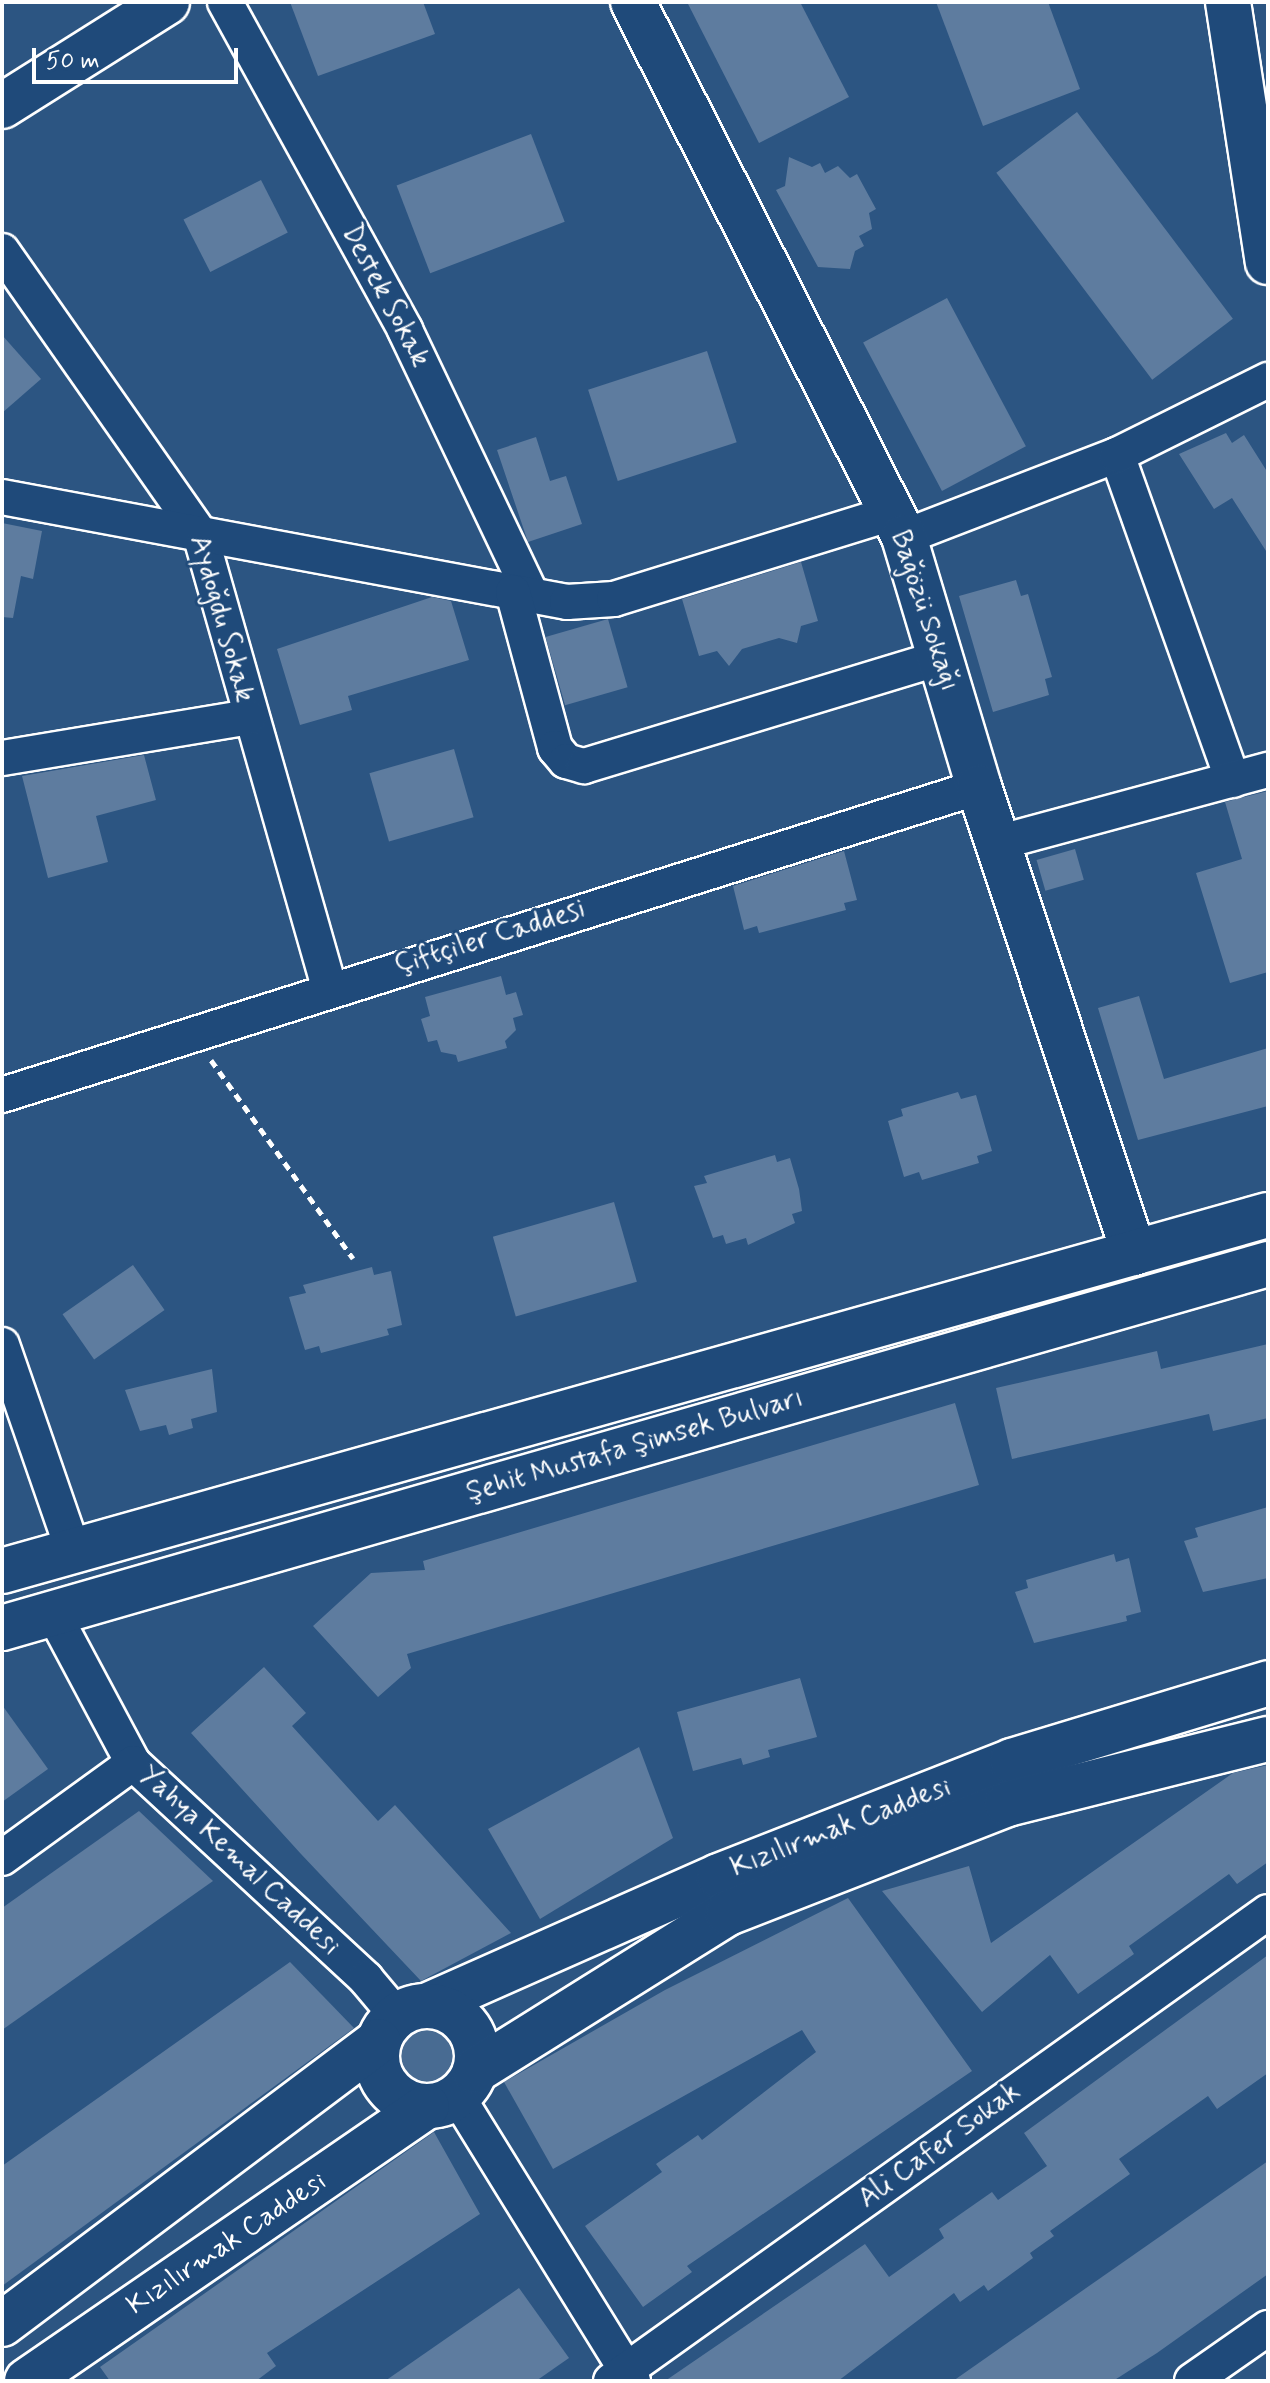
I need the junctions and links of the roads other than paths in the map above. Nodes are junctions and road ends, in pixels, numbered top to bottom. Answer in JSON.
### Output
{"nodes":[{"id":1,"x":167,"y":2,"type":"edge"},
{"id":2,"x":225,"y":2,"type":"edge"},
{"id":3,"x":633,"y":2,"type":"edge"},
{"id":4,"x":1228,"y":2,"type":"edge"},
{"id":5,"x":1247,"y":2,"type":"edge"},
{"id":6,"x":1268,"y":59,"type":"edge"},
{"id":7,"x":2,"y":106,"type":"edge"},
{"id":8,"x":2,"y":251,"type":"edge"},
{"id":9,"x":1268,"y":262,"type":"edge"},
{"id":10,"x":1268,"y":380,"type":"edge"},
{"id":11,"x":1117,"y":455,"type":"junction"},
{"id":12,"x":2,"y":497,"type":"edge"},
{"id":13,"x":898,"y":525,"type":"junction"},
{"id":14,"x":200,"y":534,"type":"junction"},
{"id":15,"x":523,"y":594,"type":"junction"},
{"id":16,"x":940,"y":658,"type":"junction"},
{"id":17,"x":249,"y":717,"type":"junction"},
{"id":18,"x":2,"y":758,"type":"edge"},
{"id":19,"x":1268,"y":770,"type":"edge"},
{"id":20,"x":1233,"y":780,"type":"junction"},
{"id":21,"x":979,"y":787,"type":"junction"},
{"id":22,"x":997,"y":843,"type":"junction"},
{"id":23,"x":329,"y":988,"type":"junction"},
{"id":24,"x":2,"y":1095,"type":"edge"},
{"id":25,"x":1268,"y":1215,"type":"edge"},
{"id":26,"x":1134,"y":1253,"type":"junction"},
{"id":27,"x":1268,"y":1264,"type":"edge"},
{"id":28,"x":2,"y":1345,"type":"edge"},
{"id":29,"x":73,"y":1550,"type":"junction"},
{"id":30,"x":2,"y":1571,"type":"edge"},
{"id":31,"x":52,"y":1611,"type":"junction"},
{"id":32,"x":2,"y":1628,"type":"edge"},
{"id":33,"x":1268,"y":1683,"type":"edge"},
{"id":34,"x":1268,"y":1739,"type":"edge"},
{"id":35,"x":133,"y":1763,"type":"junction"},
{"id":36,"x":2,"y":1858,"type":"edge"},
{"id":37,"x":1268,"y":1912,"type":"edge"},
{"id":38,"x":401,"y":2021,"type":"junction"},
{"id":39,"x":453,"y":2091,"type":"junction"},
{"id":40,"x":2,"y":2324,"type":"edge"},
{"id":41,"x":1268,"y":2328,"type":"edge"},
{"id":42,"x":624,"y":2377,"type":"edge"},
{"id":43,"x":27,"y":2381,"type":"edge"},
{"id":44,"x":1192,"y":2381,"type":"edge"}],
"edges":[{"from":1,"to":7,"type":"main road"},
{"from":2,"to":15,"type":"street","name":"Destek Sokak"},
{"from":3,"to":13,"type":"main road","name":"Bağözü Sokağı"},
{"from":4,"to":9,"type":"main road"},
{"from":5,"to":6,"type":"main road"},
{"from":8,"to":14,"type":"street","name":"Aydoğdu Sokak"},
{"from":10,"to":11,"type":"street"},
{"from":11,"to":13,"type":"street"},
{"from":11,"to":20,"type":"street"},
{"from":12,"to":14,"type":"street"},
{"from":13,"to":15,"type":"street"},
{"from":13,"to":16,"type":"main road","name":"Bağözü Sokağı"},
{"from":14,"to":15,"type":"street"},
{"from":14,"to":17,"type":"street","name":"Aydoğdu Sokak"},
{"from":15,"to":16,"type":"street","name":"Destek Sokak"},
{"from":16,"to":21,"type":"main road","name":"Bağözü Sokağı"},
{"from":17,"to":18,"type":"street"},
{"from":17,"to":23,"type":"street","name":"Aydoğdu Sokak"},
{"from":19,"to":20,"type":"street"},
{"from":20,"to":22,"type":"street"},
{"from":21,"to":22,"type":"main road","name":"Bağözü Sokağı"},
{"from":21,"to":23,"type":"street","name":"Çiftçiler Caddesi"},
{"from":22,"to":26,"type":"main road","name":"Bağözü Sokağı"},
{"from":23,"to":24,"type":"street","name":"Çiftçiler Caddesi"},
{"from":25,"to":26,"type":"main road","name":"Şehit Mustafa Şimsek Bulvarı"},
{"from":26,"to":29,"type":"main road","name":"Şehit Mustafa Şimsek Bulvarı"},
{"from":27,"to":31,"type":"main road","name":"Şehit Mustafa Şimsek Bulvarı"},
{"from":28,"to":29,"type":"street"},
{"from":29,"to":30,"type":"main road","name":"Şehit Mustafa Şimsek Bulvarı"},
{"from":31,"to":32,"type":"main road","name":"Şehit Mustafa Şimsek Bulvarı"},
{"from":31,"to":35,"type":"street","name":"Yahya Kemal Caddesi"},
{"from":33,"to":38,"type":"main road","name":"Kızılırmak Caddesi"},
{"from":34,"to":39,"type":"main road","name":"Kızılırmak Caddesi"},
{"from":35,"to":36,"type":"street"},
{"from":35,"to":38,"type":"street","name":"Yahya Kemal Caddesi"},
{"from":37,"to":42,"type":"street","name":"Ali Cafer Sokak"},
{"from":38,"to":39,"type":"main road"},
{"from":38,"to":39,"type":"main road"},
{"from":38,"to":40,"type":"main road","name":"Kızılırmak Caddesi"},
{"from":39,"to":42,"type":"street"},
{"from":39,"to":43,"type":"main road","name":"Kızılırmak Caddesi"},
{"from":41,"to":44,"type":"street"}]}
